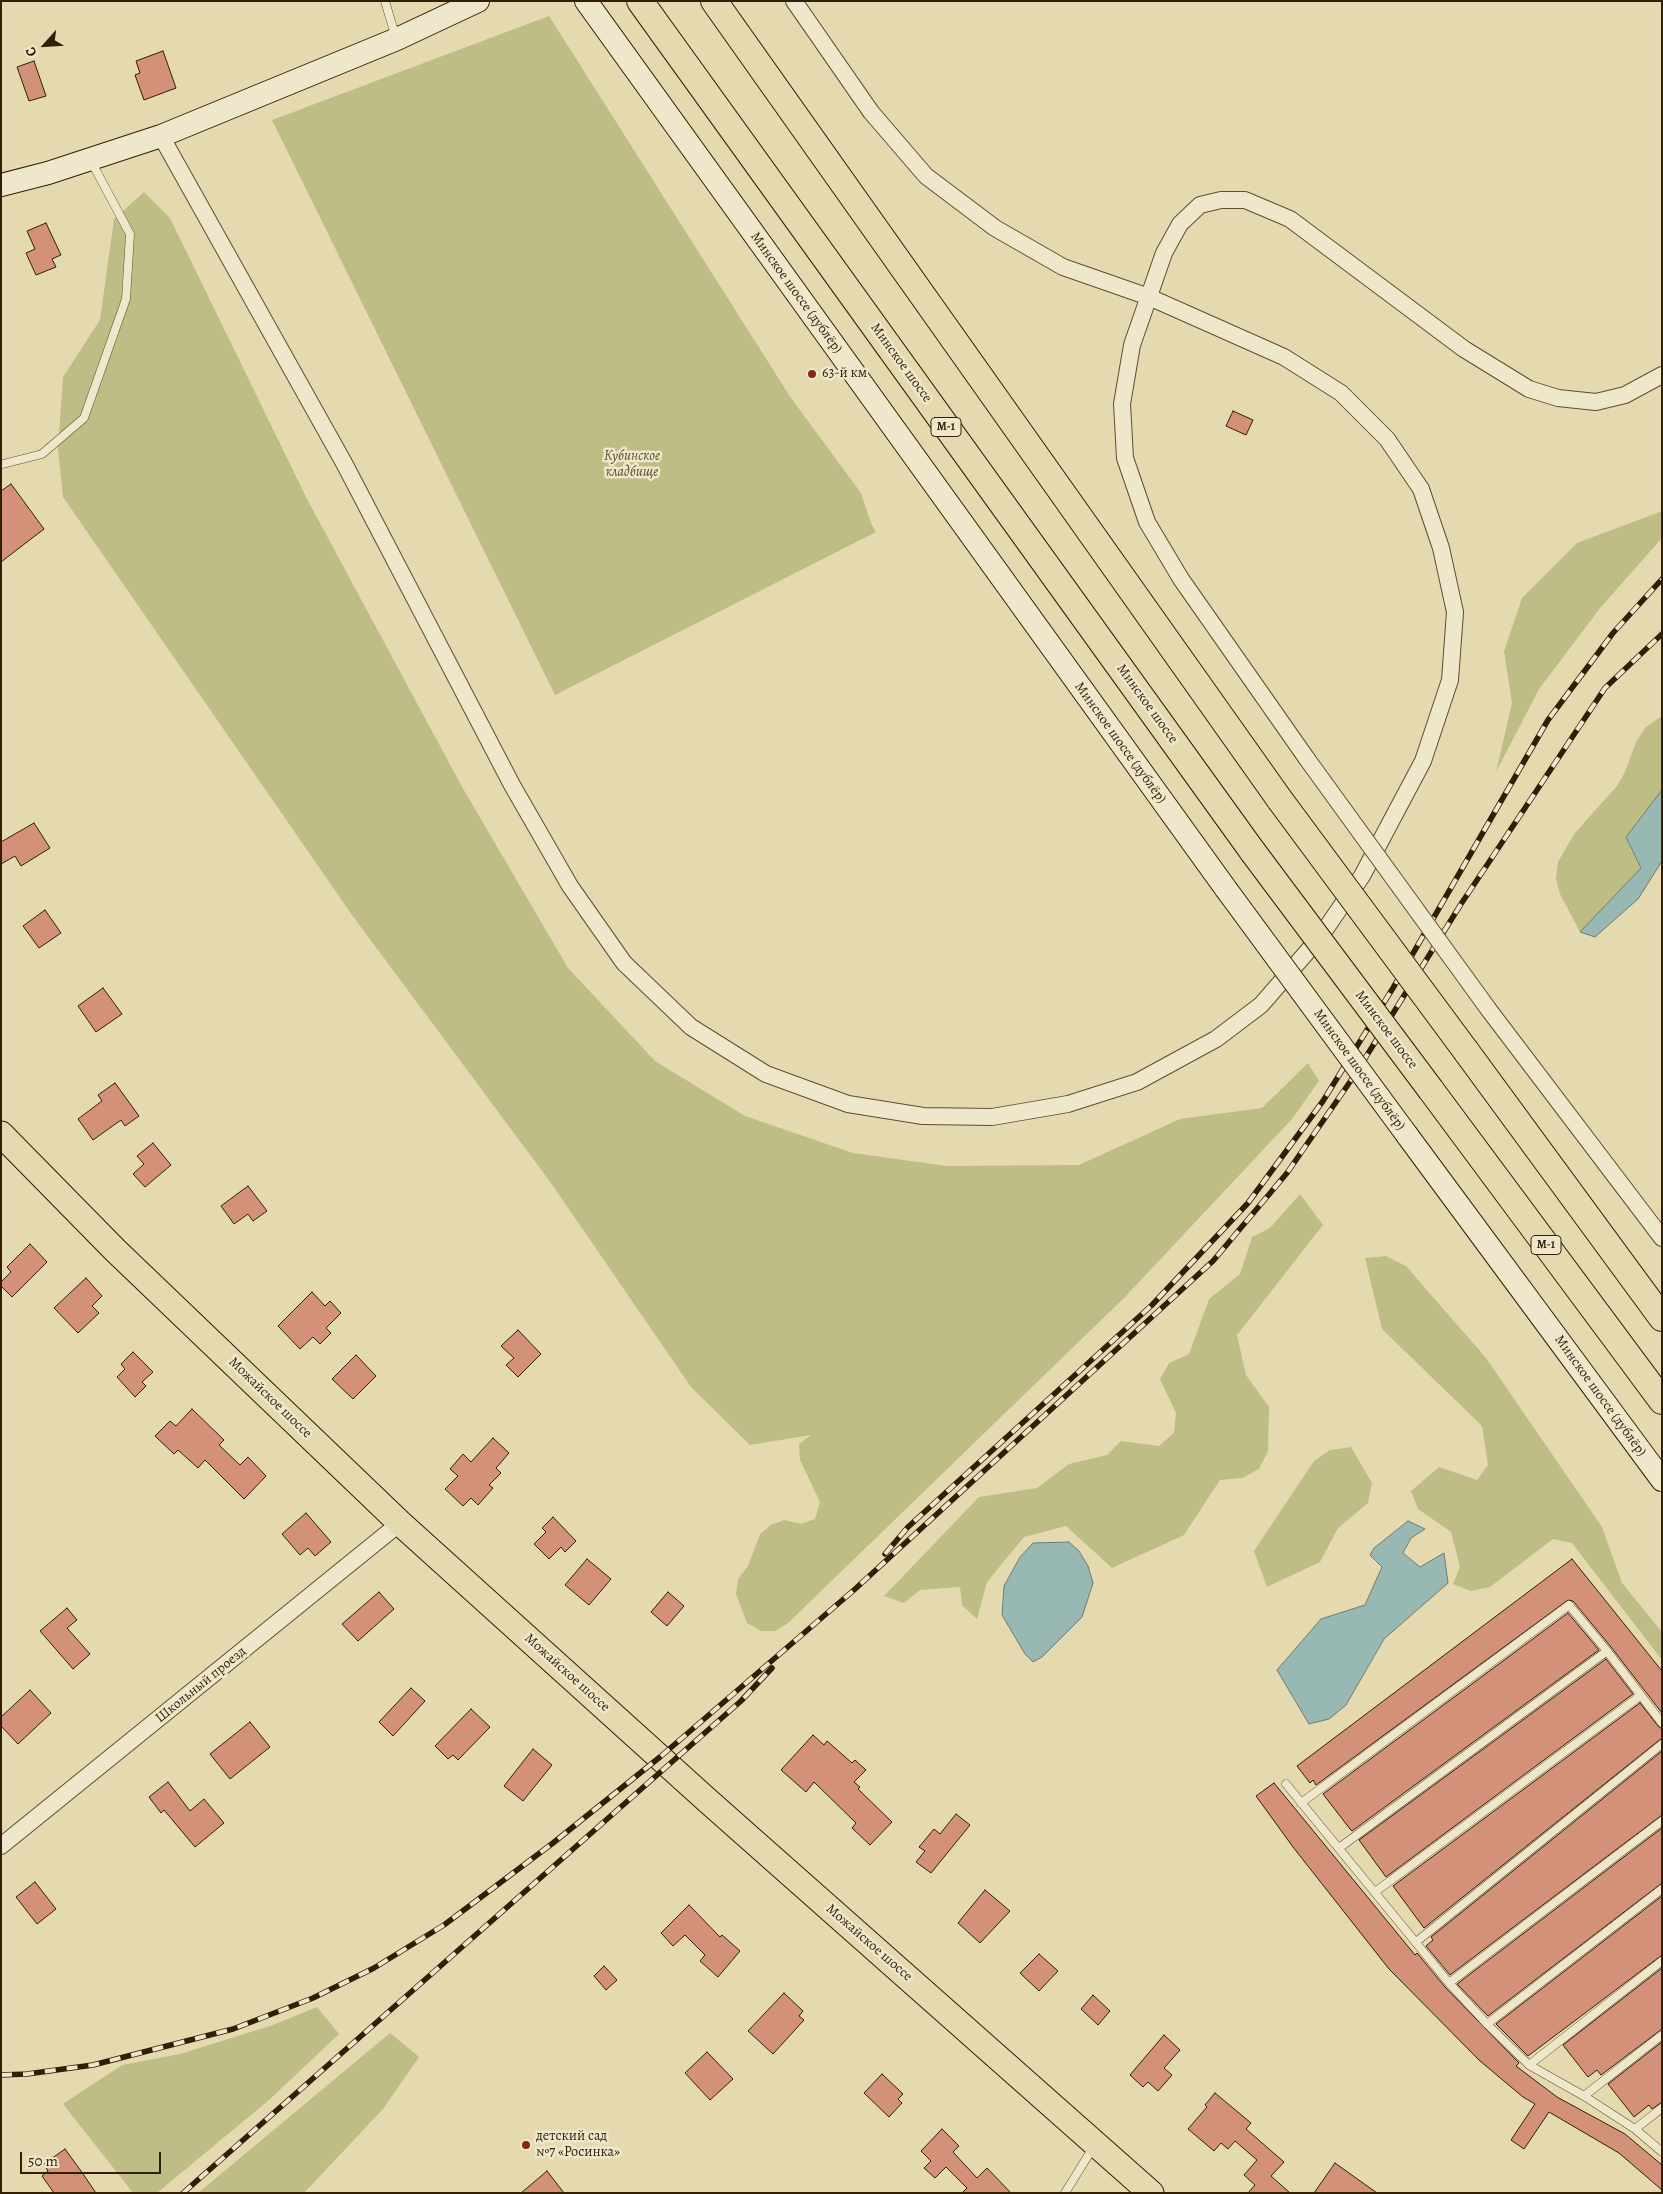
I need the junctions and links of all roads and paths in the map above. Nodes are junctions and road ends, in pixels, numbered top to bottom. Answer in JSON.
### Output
{"nodes":[{"id":1,"x":385,"y":1,"type":"edge"},
{"id":2,"x":478,"y":1,"type":"edge"},
{"id":3,"x":586,"y":1,"type":"edge"},
{"id":4,"x":640,"y":1,"type":"edge"},
{"id":5,"x":714,"y":1,"type":"edge"},
{"id":6,"x":794,"y":1,"type":"edge"},
{"id":7,"x":397,"y":39,"type":"junction"},
{"id":8,"x":162,"y":136,"type":"junction"},
{"id":9,"x":90,"y":159,"type":"junction"},
{"id":10,"x":1,"y":185,"type":"edge"},
{"id":11,"x":1149,"y":297,"type":"junction"},
{"id":12,"x":1662,"y":375,"type":"edge"},
{"id":13,"x":3,"y":464,"type":"dead end"},
{"id":14,"x":1,"y":1134,"type":"edge"},
{"id":15,"x":1662,"y":1238,"type":"edge"},
{"id":16,"x":1662,"y":1318,"type":"edge"},
{"id":17,"x":1662,"y":1401,"type":"edge"},
{"id":18,"x":1662,"y":1480,"type":"edge"},
{"id":19,"x":400,"y":1523,"type":"junction"},
{"id":20,"x":1607,"y":1650,"type":"junction"},
{"id":21,"x":1640,"y":1696,"type":"junction"},
{"id":22,"x":1662,"y":1723,"type":"edge"},
{"id":23,"x":1662,"y":1744,"type":"edge"},
{"id":24,"x":1286,"y":1784,"type":"dead end"},
{"id":25,"x":1301,"y":1803,"type":"junction"},
{"id":26,"x":1662,"y":1821,"type":"edge"},
{"id":27,"x":1,"y":1846,"type":"edge"},
{"id":28,"x":1339,"y":1848,"type":"junction"},
{"id":29,"x":1662,"y":1889,"type":"edge"},
{"id":30,"x":1375,"y":1892,"type":"junction"},
{"id":31,"x":1416,"y":1942,"type":"junction"},
{"id":32,"x":1662,"y":1961,"type":"edge"},
{"id":33,"x":1449,"y":1983,"type":"junction"},
{"id":34,"x":1487,"y":2024,"type":"junction"},
{"id":35,"x":1662,"y":2035,"type":"edge"},
{"id":36,"x":1530,"y":2065,"type":"junction"},
{"id":37,"x":1584,"y":2096,"type":"junction"},
{"id":38,"x":1662,"y":2108,"type":"edge"},
{"id":39,"x":1635,"y":2129,"type":"junction"},
{"id":40,"x":1096,"y":2143,"type":"junction"},
{"id":41,"x":1662,"y":2152,"type":"edge"},
{"id":42,"x":1065,"y":2193,"type":"edge"},
{"id":43,"x":1151,"y":2193,"type":"edge"}],
"edges":[{"from":1,"to":7,"type":"lane"},
{"from":2,"to":7,"type":"main road"},
{"from":3,"to":18,"type":"main road","name":"Минское шоссе (дублёр)","bridge":true},
{"from":4,"to":17,"type":"highway","name":"Минское шоссе","number":"М-1","bridge":true},
{"from":5,"to":16,"type":"highway","bridge":true},
{"from":6,"to":11,"type":"street"},
{"from":7,"to":8,"type":"main road"},
{"from":8,"to":9,"type":"main road"},
{"from":8,"to":11,"type":"street"},
{"from":9,"to":10,"type":"main road"},
{"from":9,"to":13,"type":"lane"},
{"from":11,"to":12,"type":"street"},
{"from":11,"to":15,"type":"street","bridge":true},
{"from":14,"to":19,"type":"main road","name":"Можайское шоссе"},
{"from":19,"to":27,"type":"street","name":"Школьный проезд"},
{"from":19,"to":40,"type":"main road","name":"Можайское шоссе"},
{"from":20,"to":21,"type":"lane"},
{"from":20,"to":25,"type":"lane"},
{"from":20,"to":28,"type":"lane"},
{"from":21,"to":22,"type":"lane"},
{"from":21,"to":30,"type":"lane"},
{"from":23,"to":31,"type":"lane"},
{"from":24,"to":25,"type":"lane"},
{"from":25,"to":28,"type":"lane"},
{"from":26,"to":33,"type":"lane"},
{"from":28,"to":30,"type":"lane"},
{"from":29,"to":34,"type":"lane"},
{"from":30,"to":31,"type":"lane"},
{"from":31,"to":33,"type":"lane"},
{"from":32,"to":36,"type":"lane"},
{"from":33,"to":34,"type":"lane"},
{"from":34,"to":36,"type":"lane"},
{"from":35,"to":37,"type":"lane"},
{"from":36,"to":37,"type":"lane"},
{"from":37,"to":39,"type":"lane"},
{"from":38,"to":39,"type":"lane"},
{"from":39,"to":41,"type":"lane"},
{"from":40,"to":42,"type":"lane"},
{"from":40,"to":43,"type":"main road","name":"Можайское шоссе"}]}
